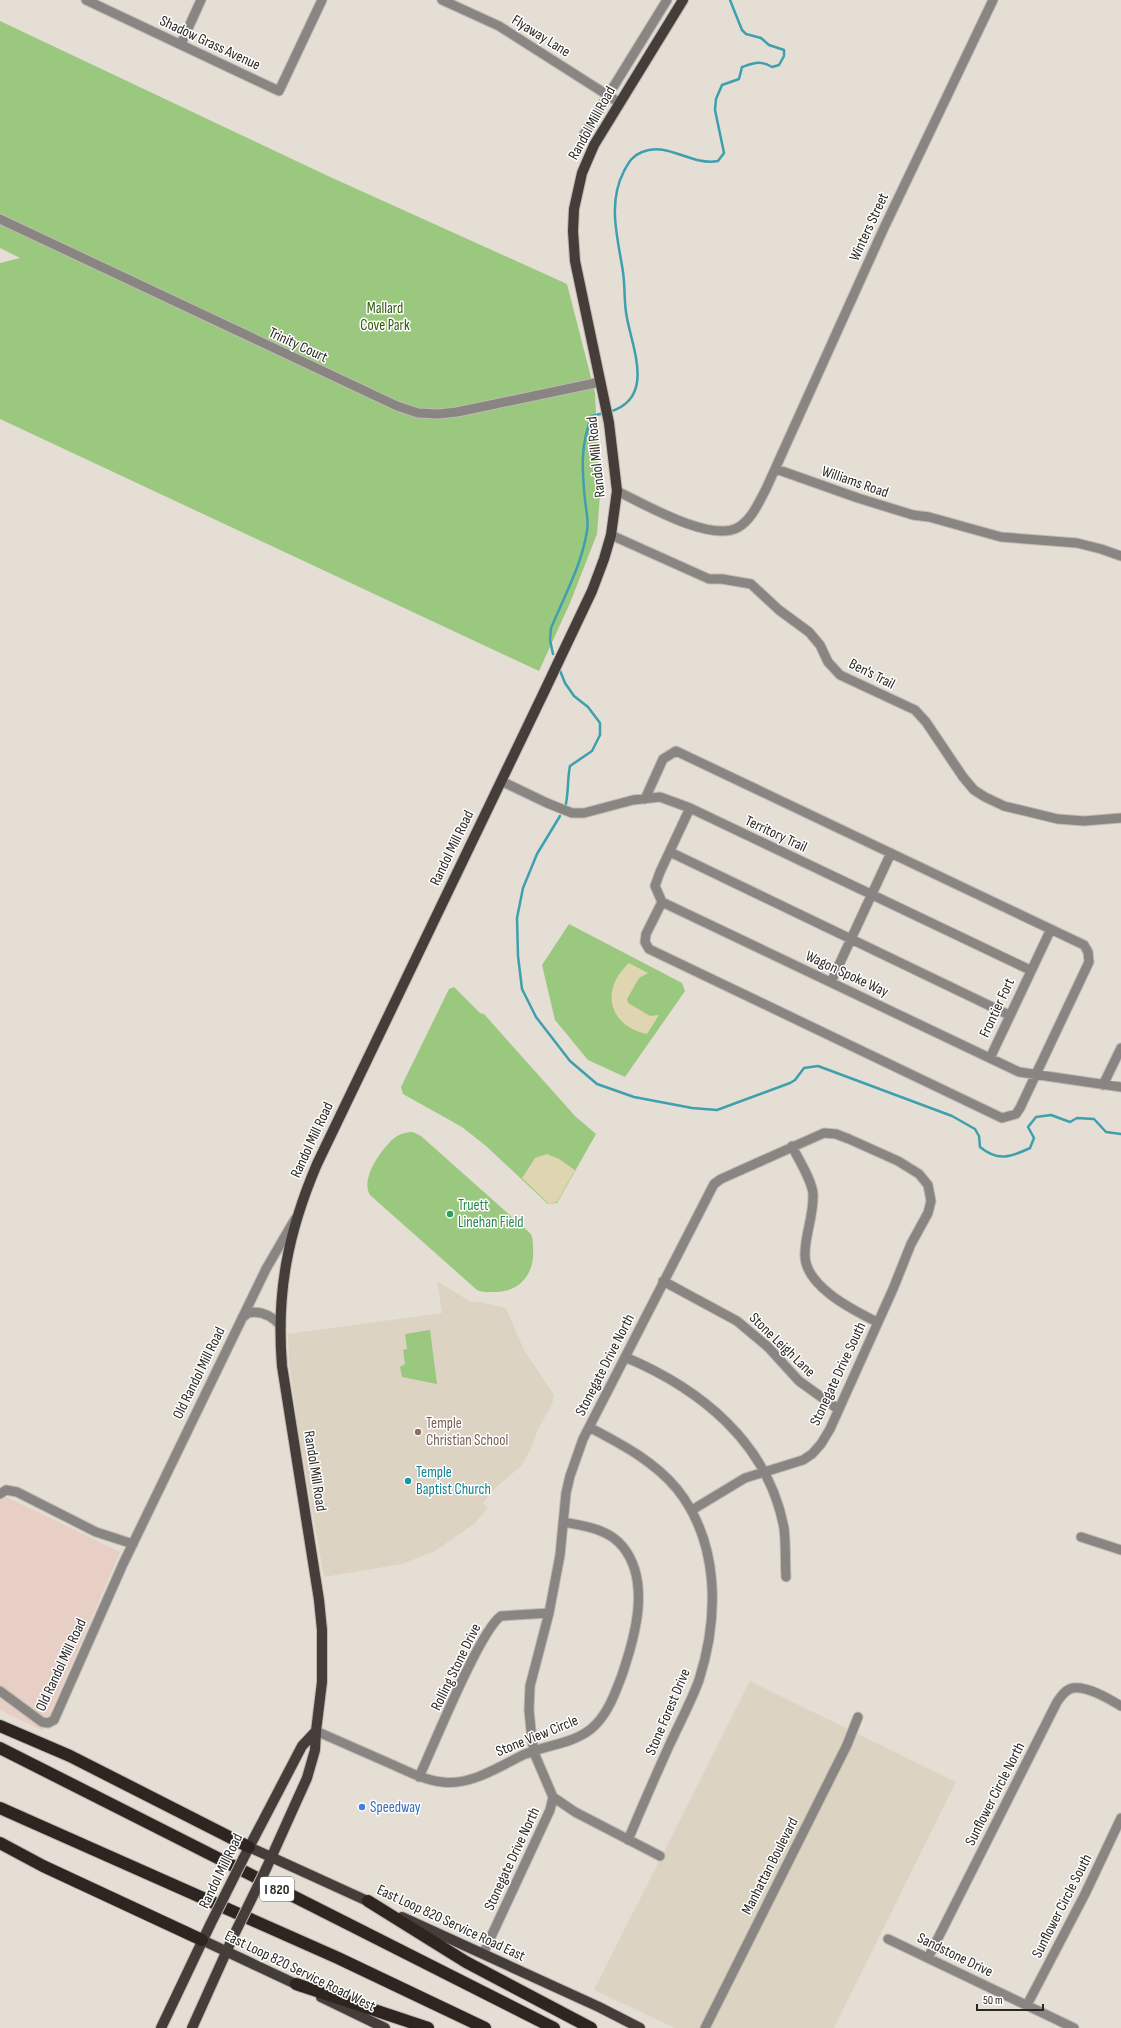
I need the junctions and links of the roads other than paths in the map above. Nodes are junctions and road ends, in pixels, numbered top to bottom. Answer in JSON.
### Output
{"nodes":[{"id":1,"x":86,"y":0,"type":"edge"},
{"id":2,"x":201,"y":0,"type":"edge"},
{"id":3,"x":322,"y":0,"type":"edge"},
{"id":4,"x":442,"y":0,"type":"edge"},
{"id":5,"x":667,"y":0,"type":"edge"},
{"id":6,"x":683,"y":0,"type":"edge"},
{"id":7,"x":993,"y":0,"type":"edge"},
{"id":8,"x":181,"y":44,"type":"junction"},
{"id":9,"x":608,"y":96,"type":"junction"},
{"id":10,"x":620,"y":103,"type":"junction"},
{"id":11,"x":583,"y":136,"type":"dead end"},
{"id":12,"x":0,"y":219,"type":"edge"},
{"id":13,"x":600,"y":382,"type":"junction"},
{"id":14,"x":776,"y":469,"type":"junction"},
{"id":15,"x":617,"y":491,"type":"junction"},
{"id":16,"x":611,"y":535,"type":"junction"},
{"id":17,"x":1121,"y":556,"type":"edge"},
{"id":18,"x":501,"y":781,"type":"junction"},
{"id":19,"x":645,"y":799,"type":"junction"},
{"id":20,"x":690,"y":808,"type":"junction"},
{"id":21,"x":1121,"y":818,"type":"edge"},
{"id":22,"x":670,"y":852,"type":"junction"},
{"id":23,"x":891,"y":853,"type":"junction"},
{"id":24,"x":871,"y":894,"type":"junction"},
{"id":25,"x":662,"y":902,"type":"junction"},
{"id":26,"x":1051,"y":929,"type":"junction"},
{"id":27,"x":850,"y":940,"type":"junction"},
{"id":28,"x":1030,"y":970,"type":"junction"},
{"id":29,"x":831,"y":982,"type":"junction"},
{"id":30,"x":1009,"y":1015,"type":"junction"},
{"id":31,"x":1121,"y":1048,"type":"edge"},
{"id":32,"x":990,"y":1058,"type":"junction"},
{"id":33,"x":1036,"y":1075,"type":"junction"},
{"id":34,"x":1103,"y":1085,"type":"junction"},
{"id":35,"x":1121,"y":1087,"type":"edge"},
{"id":36,"x":792,"y":1146,"type":"junction"},
{"id":37,"x":925,"y":1180,"type":"joint"},
{"id":38,"x":296,"y":1218,"type":"junction"},
{"id":39,"x":663,"y":1281,"type":"junction"},
{"id":40,"x":241,"y":1319,"type":"junction"},
{"id":41,"x":877,"y":1322,"type":"junction"},
{"id":42,"x":281,"y":1326,"type":"junction"},
{"id":43,"x":625,"y":1357,"type":"junction"},
{"id":44,"x":838,"y":1409,"type":"junction"},
{"id":45,"x":589,"y":1426,"type":"junction"},
{"id":46,"x":764,"y":1471,"type":"junction"},
{"id":47,"x":0,"y":1494,"type":"edge"},
{"id":48,"x":692,"y":1510,"type":"junction"},
{"id":49,"x":563,"y":1522,"type":"junction"},
{"id":50,"x":1081,"y":1537,"type":"dead end"},
{"id":51,"x":133,"y":1544,"type":"junction"},
{"id":52,"x":1121,"y":1550,"type":"edge"},
{"id":53,"x":786,"y":1577,"type":"dead end"},
{"id":54,"x":549,"y":1613,"type":"junction"},
{"id":55,"x":0,"y":1691,"type":"edge"},
{"id":56,"x":1118,"y":1705,"type":"edge"},
{"id":57,"x":858,"y":1717,"type":"dead end"},
{"id":58,"x":0,"y":1726,"type":"edge"},
{"id":59,"x":316,"y":1731,"type":"junction"},
{"id":60,"x":0,"y":1748,"type":"edge"},
{"id":61,"x":534,"y":1750,"type":"junction"},
{"id":62,"x":419,"y":1776,"type":"junction"},
{"id":63,"x":553,"y":1797,"type":"junction"},
{"id":64,"x":0,"y":1808,"type":"edge"},
{"id":65,"x":1121,"y":1818,"type":"edge"},
{"id":66,"x":628,"y":1840,"type":"junction"},
{"id":67,"x":0,"y":1843,"type":"edge"},
{"id":68,"x":249,"y":1847,"type":"junction"},
{"id":69,"x":660,"y":1856,"type":"dead end"},
{"id":70,"x":272,"y":1857,"type":"junction"},
{"id":71,"x":368,"y":1901,"type":"junction"},
{"id":72,"x":888,"y":1938,"type":"dead end"},
{"id":73,"x":202,"y":1940,"type":"junction"},
{"id":74,"x":227,"y":1952,"type":"junction"},
{"id":75,"x":483,"y":1954,"type":"junction"},
{"id":76,"x":928,"y":1958,"type":"junction"},
{"id":77,"x":296,"y":1984,"type":"junction"},
{"id":78,"x":1027,"y":2005,"type":"junction"},
{"id":79,"x":161,"y":2028,"type":"edge"},
{"id":80,"x":192,"y":2028,"type":"edge"},
{"id":81,"x":385,"y":2028,"type":"edge"},
{"id":82,"x":428,"y":2028,"type":"edge"},
{"id":83,"x":485,"y":2028,"type":"edge"},
{"id":84,"x":554,"y":2028,"type":"edge"},
{"id":85,"x":591,"y":2028,"type":"edge"},
{"id":86,"x":640,"y":2028,"type":"edge"},
{"id":87,"x":705,"y":2028,"type":"edge"},
{"id":88,"x":1074,"y":2028,"type":"edge"}],
"edges":[{"from":1,"to":8,"type":"street","name":"Shadow Grass Avenue"},
{"from":2,"to":8,"type":"street"},
{"from":3,"to":8,"type":"street","name":"Shadow Grass Avenue"},
{"from":4,"to":9,"type":"street","name":"Flyaway Lane"},
{"from":5,"to":9,"type":"street","name":"Randol Mill Road"},
{"from":6,"to":10,"type":"main road","name":"Randol Mill Road"},
{"from":7,"to":14,"type":"street","name":"Winters Street"},
{"from":9,"to":10,"type":"street","name":"Flyaway Lane"},
{"from":9,"to":11,"type":"street","name":"Randol Mill Road"},
{"from":10,"to":13,"type":"main road","name":"Randol Mill Road"},
{"from":12,"to":13,"type":"street","name":"Trinity Court"},
{"from":13,"to":15,"type":"main road","name":"Randol Mill Road"},
{"from":14,"to":15,"type":"street"},
{"from":14,"to":17,"type":"street","name":"Williams Road"},
{"from":15,"to":16,"type":"main road","name":"Randol Mill Road"},
{"from":16,"to":18,"type":"main road","name":"Randol Mill Road"},
{"from":16,"to":21,"type":"street","name":"Ben's Trail"},
{"from":18,"to":19,"type":"street","name":"Territory Trail"},
{"from":18,"to":38,"type":"main road","name":"Randol Mill Road"},
{"from":19,"to":20,"type":"street","name":"Territory Trail"},
{"from":19,"to":23,"type":"street"},
{"from":20,"to":22,"type":"street"},
{"from":20,"to":24,"type":"street","name":"Territory Trail"},
{"from":22,"to":25,"type":"street"},
{"from":22,"to":27,"type":"street"},
{"from":23,"to":24,"type":"street"},
{"from":23,"to":26,"type":"street"},
{"from":24,"to":27,"type":"street"},
{"from":24,"to":28,"type":"street","name":"Territory Trail"},
{"from":25,"to":29,"type":"street","name":"Wagon Spoke Way"},
{"from":25,"to":33,"type":"street"},
{"from":26,"to":28,"type":"street","name":"Frontier Fort"},
{"from":26,"to":33,"type":"street"},
{"from":27,"to":29,"type":"street"},
{"from":27,"to":30,"type":"street"},
{"from":28,"to":30,"type":"street","name":"Frontier Fort"},
{"from":29,"to":32,"type":"street","name":"Wagon Spoke Way"},
{"from":30,"to":32,"type":"street","name":"Frontier Fort"},
{"from":31,"to":34,"type":"street"},
{"from":32,"to":33,"type":"street","name":"Wagon Spoke Way"},
{"from":33,"to":34,"type":"street","name":"Wagon Spoke Way"},
{"from":34,"to":35,"type":"street","name":"Wagon Spoke Way"},
{"from":36,"to":37,"type":"street","name":"Stonegate Drive North"},
{"from":36,"to":39,"type":"street","name":"Stonegate Drive North"},
{"from":36,"to":41,"type":"street"},
{"from":37,"to":41,"type":"street","name":"Stonegate Drive South"},
{"from":38,"to":40,"type":"street","name":"Old Randol Mill Road"},
{"from":38,"to":42,"type":"main road","name":"Randol Mill Road"},
{"from":39,"to":43,"type":"street","name":"Stonegate Drive North"},
{"from":39,"to":44,"type":"street","name":"Stone Leigh Lane"},
{"from":40,"to":42,"type":"street"},
{"from":40,"to":51,"type":"street","name":"Old Randol Mill Road"},
{"from":41,"to":44,"type":"street","name":"Stonegate Drive South"},
{"from":42,"to":59,"type":"main road","name":"Randol Mill Road"},
{"from":43,"to":45,"type":"street","name":"Stonegate Drive North"},
{"from":43,"to":46,"type":"street"},
{"from":44,"to":46,"type":"street","name":"Stonegate Drive South"},
{"from":45,"to":48,"type":"street","name":"Stone Forest Drive"},
{"from":45,"to":49,"type":"street","name":"Stonegate Drive North"},
{"from":46,"to":48,"type":"street","name":"Stonegate Drive South"},
{"from":46,"to":53,"type":"street"},
{"from":47,"to":51,"type":"street"},
{"from":48,"to":66,"type":"street","name":"Stone Forest Drive"},
{"from":49,"to":54,"type":"street","name":"Stonegate Drive North"},
{"from":49,"to":61,"type":"street","name":"Stone View Circle"},
{"from":50,"to":52,"type":"street"},
{"from":51,"to":55,"type":"street","name":"Old Randol Mill Road"},
{"from":54,"to":61,"type":"street","name":"Stonegate Drive North"},
{"from":54,"to":62,"type":"street","name":"Rolling Stone Drive"},
{"from":56,"to":76,"type":"street","name":"Sunflower Circle North"},
{"from":57,"to":87,"type":"street","name":"Manhattan Boulevard"},
{"from":58,"to":68,"type":"highway"},
{"from":59,"to":62,"type":"street","name":"Stone View Circle"},
{"from":59,"to":68,"type":"main road","name":"Randol Mill Road"},
{"from":59,"to":70,"type":"main road","name":"Randol Mill Road"},
{"from":60,"to":84,"type":"highway","number":"I 820"},
{"from":61,"to":62,"type":"street","name":"Stone View Circle"},
{"from":61,"to":63,"type":"street","name":"Stonegate Drive North"},
{"from":63,"to":66,"type":"street","name":"Stonegate Drive North"},
{"from":63,"to":75,"type":"street","name":"Stonegate Drive North"},
{"from":64,"to":83,"type":"highway","number":"I 820"},
{"from":65,"to":78,"type":"street","name":"Sunflower Circle South"},
{"from":66,"to":69,"type":"street","name":"Stonegate Drive North"},
{"from":67,"to":73,"type":"highway"},
{"from":68,"to":70,"type":"main road","name":"East Loop 820 Service Road East"},
{"from":68,"to":73,"type":"main road","name":"Randol Mill Road","bridge":true},
{"from":70,"to":71,"type":"main road","name":"East Loop 820 Service Road East"},
{"from":70,"to":74,"type":"main road","name":"Randol Mill Road","bridge":true},
{"from":71,"to":75,"type":"main road","name":"East Loop 820 Service Road East"},
{"from":71,"to":85,"type":"highway"},
{"from":72,"to":76,"type":"street","name":"Sandstone Drive"},
{"from":73,"to":74,"type":"main road","name":"East Loop 820 Service Road West"},
{"from":73,"to":79,"type":"main road","name":"Randol Mill Road"},
{"from":74,"to":77,"type":"main road","name":"East Loop 820 Service Road West"},
{"from":74,"to":80,"type":"main road","name":"Randol Mill Road"},
{"from":75,"to":86,"type":"main road","name":"East Loop 820 Service Road East"},
{"from":76,"to":78,"type":"street","name":"Sandstone Drive"},
{"from":77,"to":81,"type":"main road","name":"East Loop 820 Service Road West"},
{"from":77,"to":82,"type":"highway"},
{"from":78,"to":88,"type":"street","name":"Sandstone Drive"}]}
